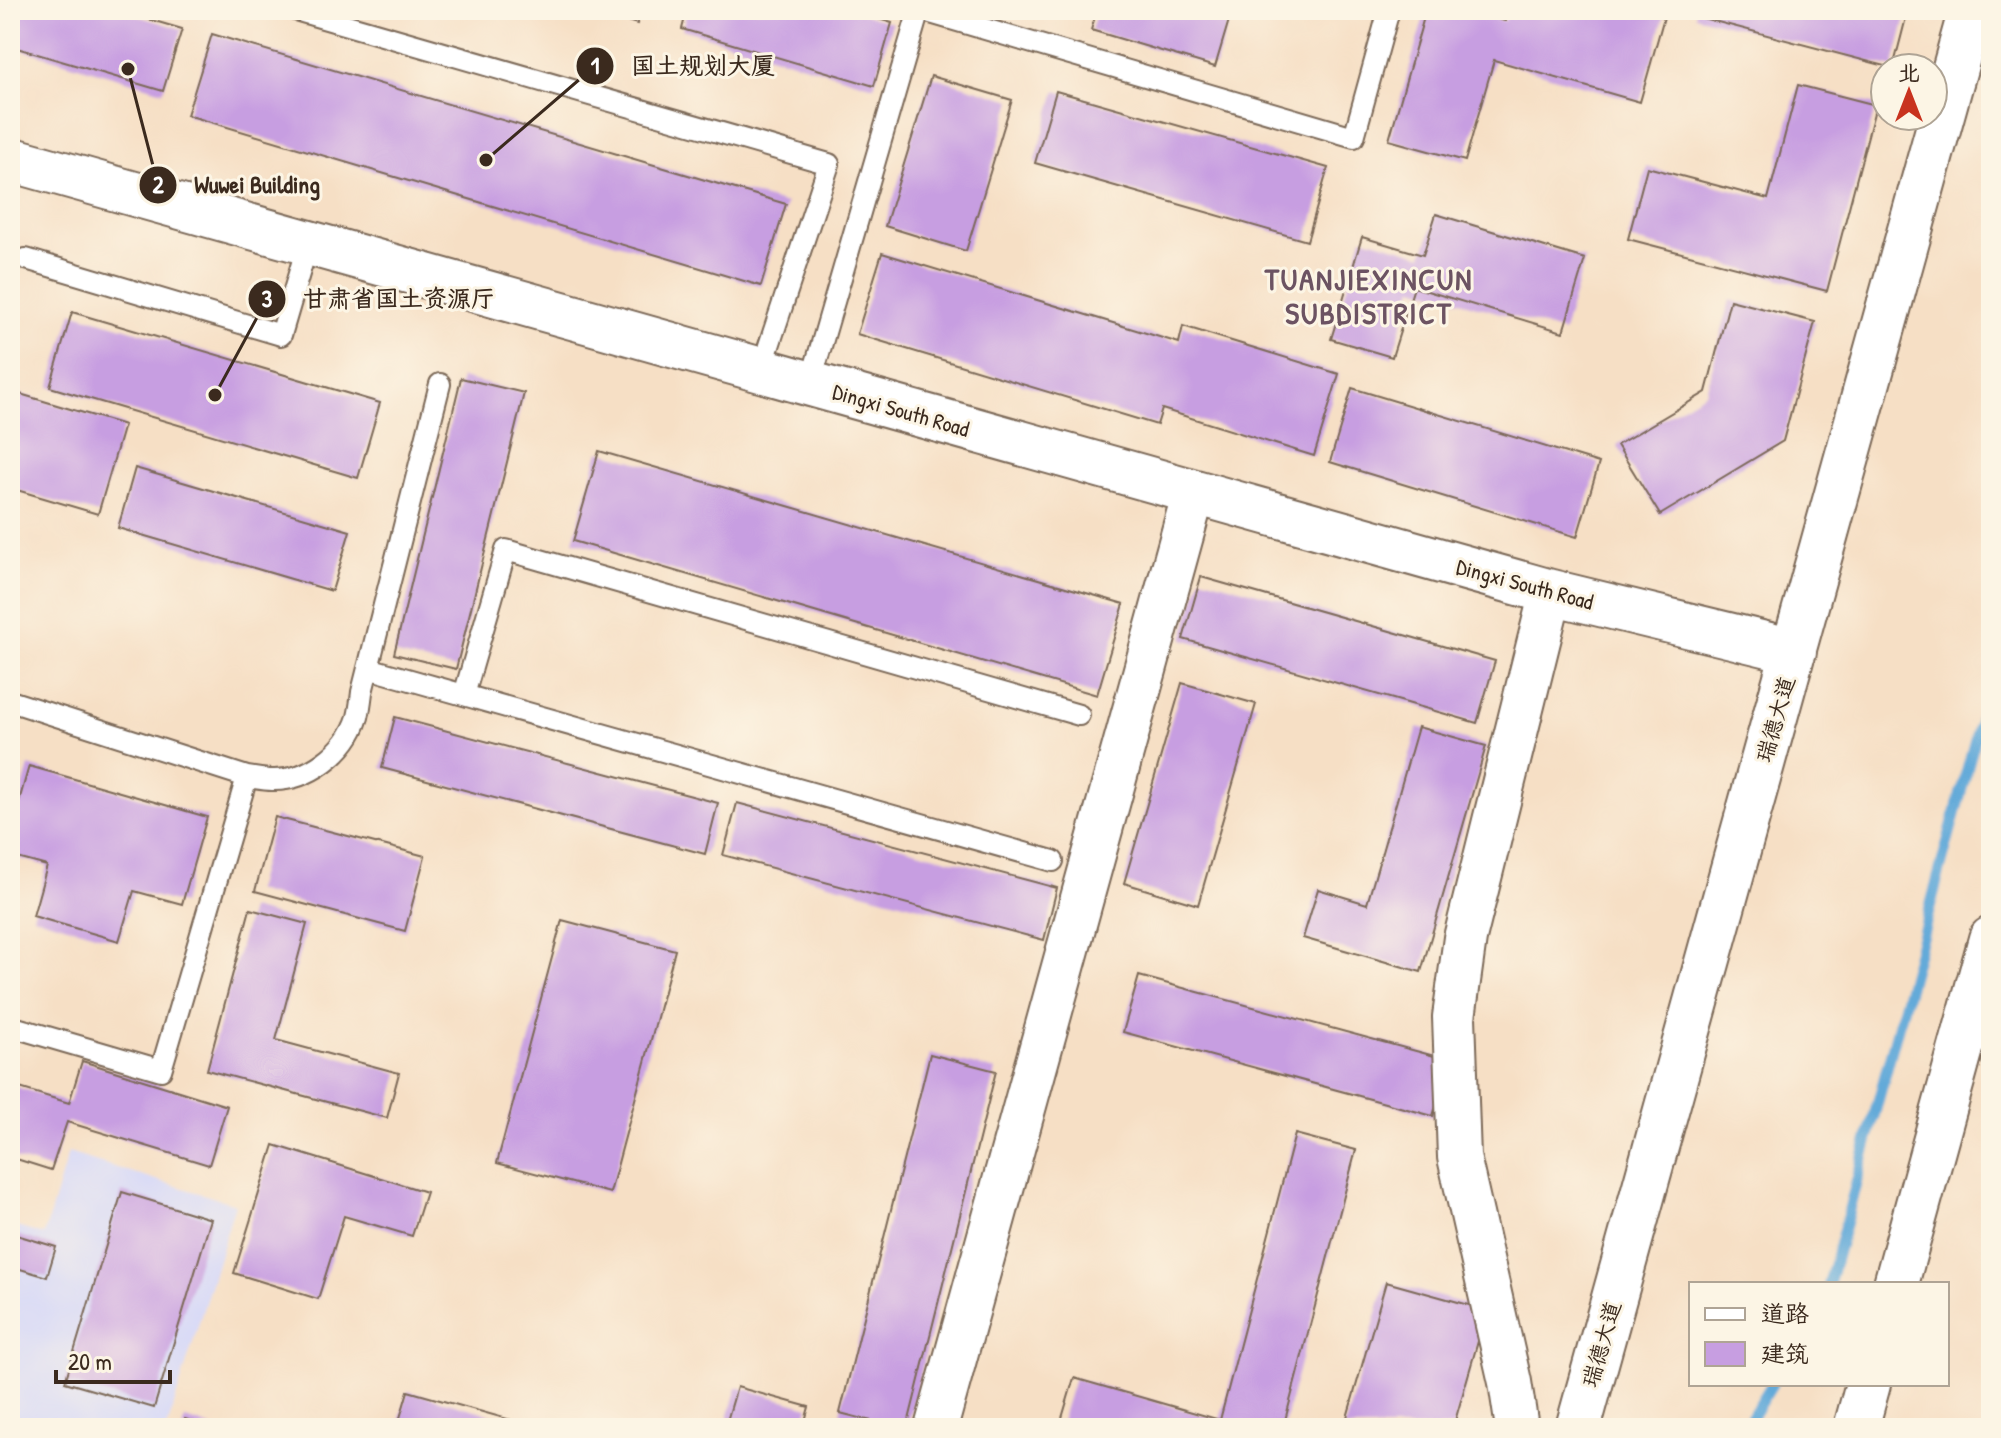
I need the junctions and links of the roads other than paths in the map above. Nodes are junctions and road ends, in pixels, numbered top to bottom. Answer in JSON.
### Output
{"nodes":[{"id":1,"x":295,"y":10,"type":"edge"},
{"id":2,"x":919,"y":10,"type":"edge"},
{"id":3,"x":1389,"y":10,"type":"edge"},
{"id":4,"x":1971,"y":10,"type":"edge"},
{"id":5,"x":10,"y":159,"type":"edge"},
{"id":6,"x":308,"y":243,"type":"junction"},
{"id":7,"x":26,"y":259,"type":"dead end"},
{"id":8,"x":761,"y":370,"type":"junction"},
{"id":9,"x":440,"y":384,"type":"dead end"},
{"id":10,"x":810,"y":384,"type":"junction"},
{"id":11,"x":1194,"y":492,"type":"junction"},
{"id":12,"x":1551,"y":592,"type":"junction"},
{"id":13,"x":1794,"y":651,"type":"junction"},
{"id":14,"x":368,"y":668,"type":"junction"},
{"id":15,"x":464,"y":695,"type":"junction"},
{"id":16,"x":10,"y":701,"type":"edge"},
{"id":17,"x":1079,"y":715,"type":"dead end"},
{"id":18,"x":247,"y":777,"type":"junction"},
{"id":19,"x":1053,"y":861,"type":"dead end"},
{"id":20,"x":1991,"y":939,"type":"edge"},
{"id":21,"x":10,"y":1026,"type":"edge"},
{"id":22,"x":1897,"y":1282,"type":"edge"},
{"id":23,"x":1867,"y":1386,"type":"edge"},
{"id":24,"x":936,"y":1428,"type":"edge"},
{"id":25,"x":1517,"y":1428,"type":"edge"},
{"id":26,"x":1578,"y":1428,"type":"edge"},
{"id":27,"x":1856,"y":1428,"type":"edge"}],
"edges":[{"from":1,"to":8,"type":"lane"},
{"from":2,"to":3,"type":"lane"},
{"from":2,"to":10,"type":"lane"},
{"from":4,"to":13,"type":"street","name":"瑞德大道"},
{"from":5,"to":6,"type":"street","name":"Dingxi South Road"},
{"from":6,"to":7,"type":"lane"},
{"from":6,"to":8,"type":"street","name":"Dingxi South Road"},
{"from":8,"to":10,"type":"street","name":"Dingxi South Road"},
{"from":9,"to":14,"type":"lane"},
{"from":10,"to":11,"type":"street","name":"Dingxi South Road"},
{"from":11,"to":12,"type":"street","name":"Dingxi South Road"},
{"from":11,"to":24,"type":"street"},
{"from":12,"to":13,"type":"street","name":"Dingxi South Road"},
{"from":12,"to":25,"type":"street"},
{"from":13,"to":26,"type":"street","name":"瑞德大道"},
{"from":14,"to":15,"type":"lane"},
{"from":14,"to":18,"type":"lane"},
{"from":15,"to":17,"type":"lane"},
{"from":15,"to":19,"type":"lane"},
{"from":16,"to":18,"type":"lane"},
{"from":18,"to":21,"type":"lane"},
{"from":20,"to":22,"type":"street"},
{"from":23,"to":27,"type":"street"}]}
